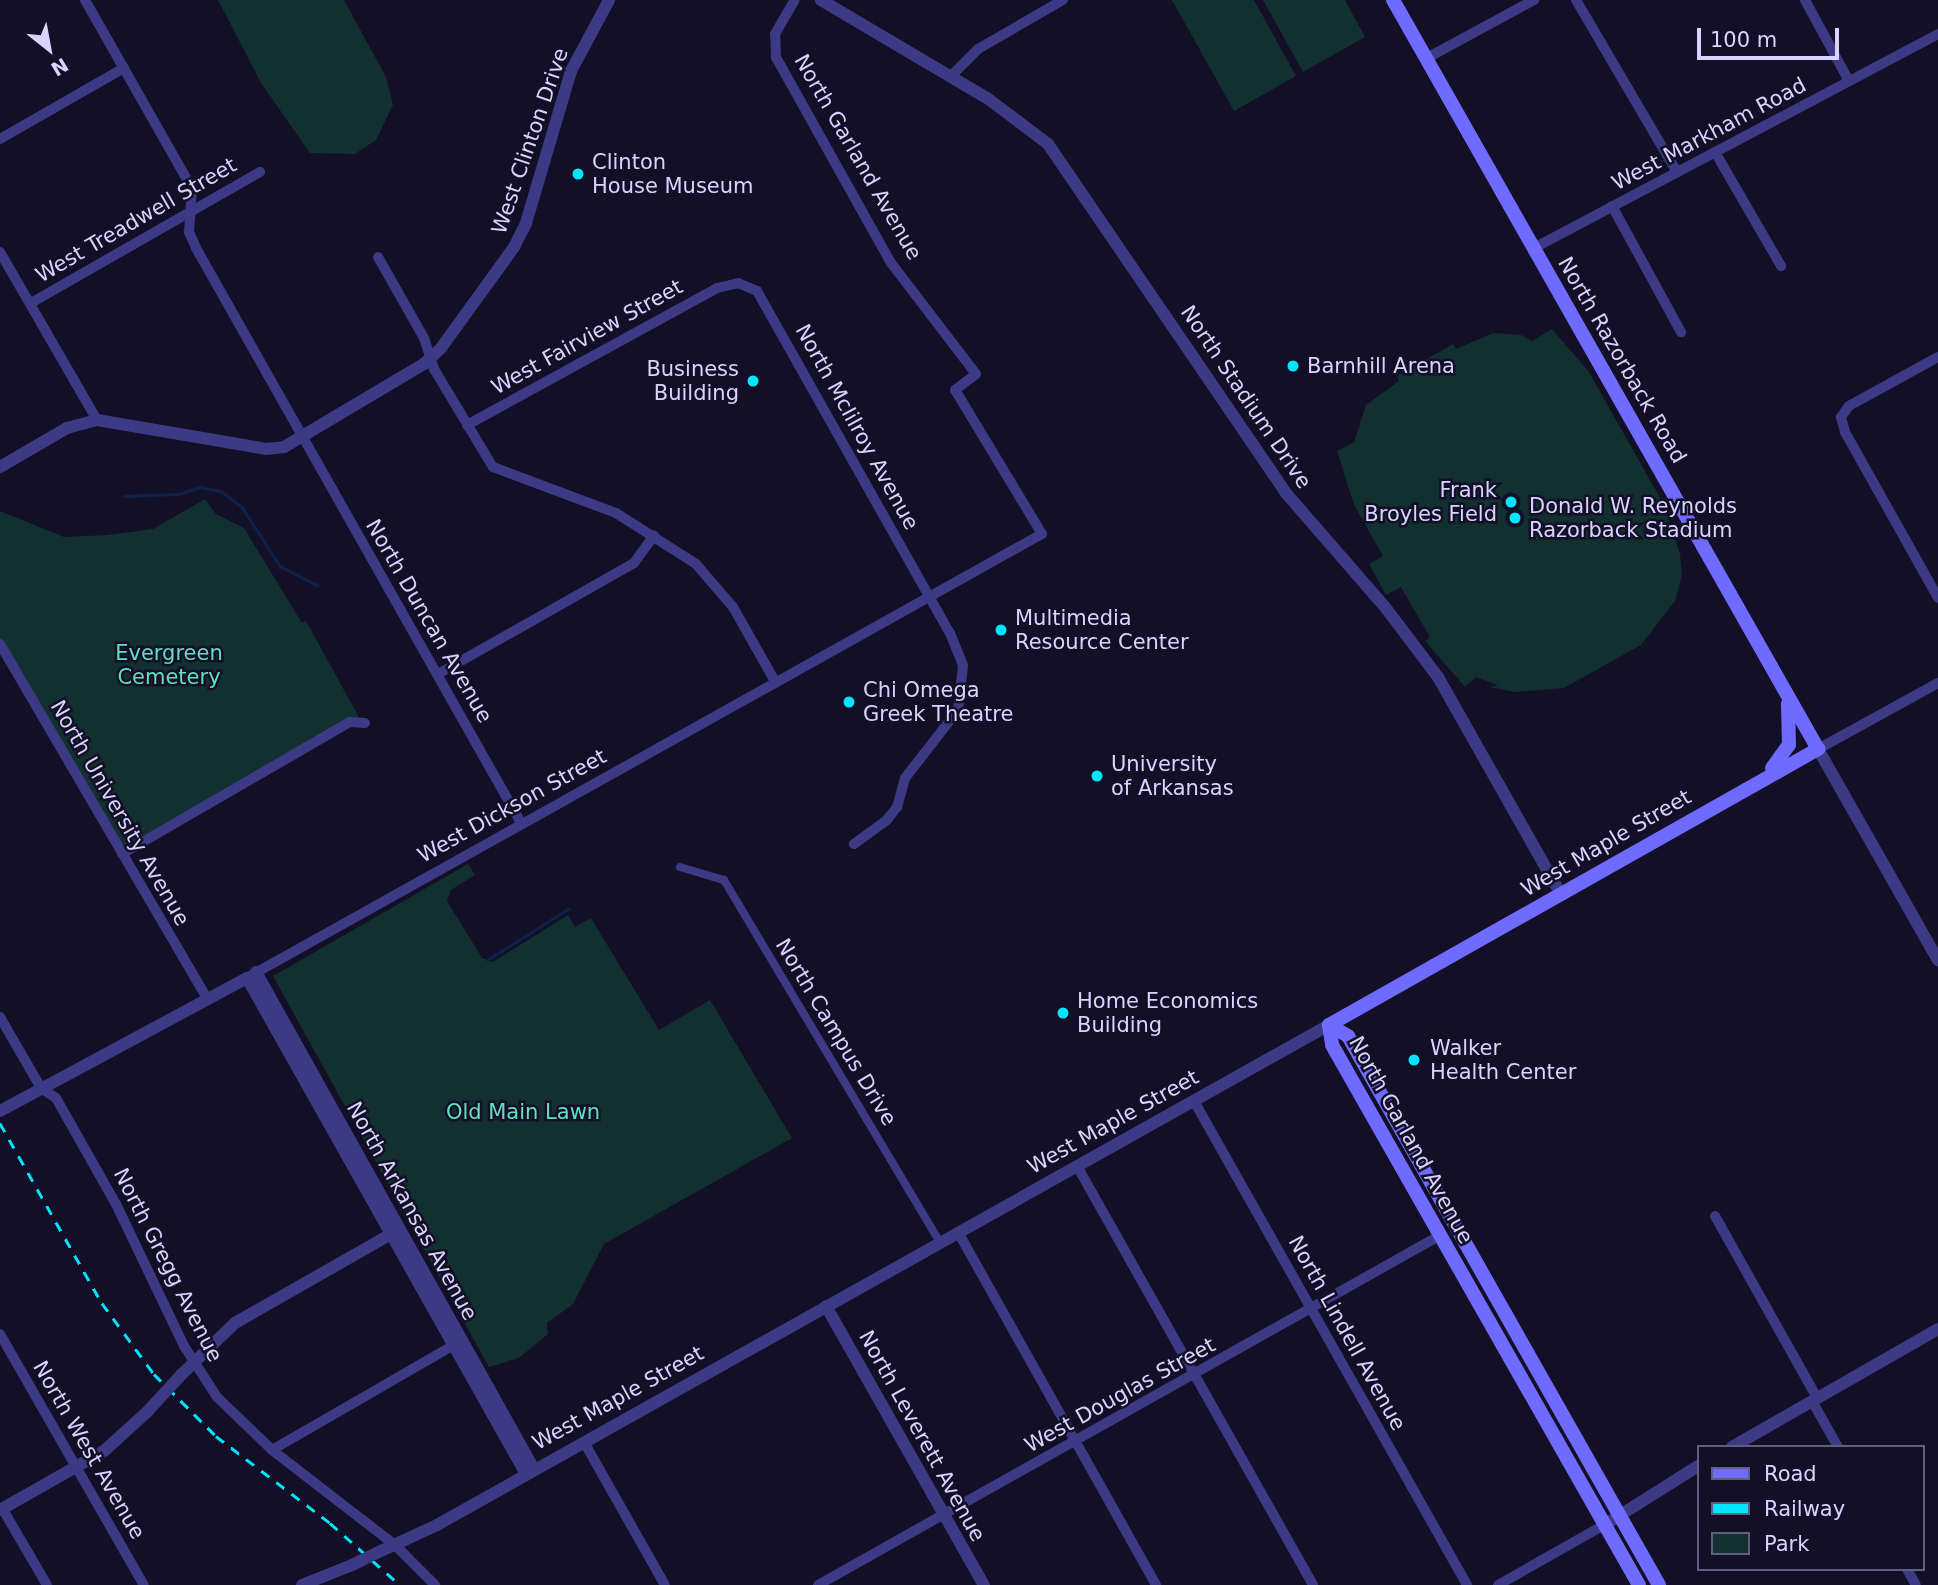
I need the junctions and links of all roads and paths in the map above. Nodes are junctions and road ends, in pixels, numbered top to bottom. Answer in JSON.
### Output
{"nodes":[{"id":1,"x":85,"y":0,"type":"edge"},
{"id":2,"x":609,"y":0,"type":"edge"},
{"id":3,"x":795,"y":0,"type":"edge"},
{"id":4,"x":821,"y":0,"type":"edge"},
{"id":5,"x":1063,"y":0,"type":"edge"},
{"id":6,"x":1394,"y":0,"type":"edge"},
{"id":7,"x":1534,"y":0,"type":"edge"},
{"id":8,"x":1576,"y":0,"type":"edge"},
{"id":9,"x":1805,"y":0,"type":"edge"},
{"id":10,"x":1938,"y":34,"type":"edge"},
{"id":11,"x":1427,"y":58,"type":"junction"},
{"id":12,"x":124,"y":68,"type":"junction"},
{"id":13,"x":951,"y":76,"type":"junction"},
{"id":14,"x":1849,"y":81,"type":"junction"},
{"id":15,"x":0,"y":139,"type":"edge"},
{"id":16,"x":1715,"y":152,"type":"junction"},
{"id":17,"x":260,"y":172,"type":"dead end"},
{"id":18,"x":1677,"y":172,"type":"junction"},
{"id":19,"x":1612,"y":206,"type":"junction"},
{"id":20,"x":192,"y":211,"type":"junction"},
{"id":21,"x":1534,"y":248,"type":"junction"},
{"id":22,"x":0,"y":252,"type":"edge"},
{"id":23,"x":378,"y":257,"type":"dead end"},
{"id":24,"x":1781,"y":266,"type":"dead end"},
{"id":25,"x":744,"y":285,"type":"joint"},
{"id":26,"x":31,"y":303,"type":"junction"},
{"id":27,"x":1681,"y":332,"type":"dead end"},
{"id":28,"x":1938,"y":357,"type":"edge"},
{"id":29,"x":431,"y":359,"type":"junction"},
{"id":30,"x":97,"y":420,"type":"junction"},
{"id":31,"x":467,"y":425,"type":"junction"},
{"id":32,"x":303,"y":437,"type":"junction"},
{"id":33,"x":0,"y":467,"type":"edge"},
{"id":34,"x":1042,"y":534,"type":"joint"},
{"id":35,"x":654,"y":535,"type":"junction"},
{"id":36,"x":929,"y":596,"type":"junction"},
{"id":37,"x":1938,"y":598,"type":"edge"},
{"id":38,"x":0,"y":645,"type":"edge"},
{"id":39,"x":438,"y":674,"type":"junction"},
{"id":40,"x":776,"y":683,"type":"junction"},
{"id":41,"x":1938,"y":683,"type":"edge"},
{"id":42,"x":1784,"y":689,"type":"junction"},
{"id":43,"x":365,"y":723,"type":"dead end"},
{"id":44,"x":1818,"y":748,"type":"junction"},
{"id":45,"x":1767,"y":775,"type":"junction"},
{"id":46,"x":521,"y":823,"type":"junction"},
{"id":47,"x":854,"y":844,"type":"dead end"},
{"id":48,"x":122,"y":854,"type":"junction"},
{"id":49,"x":680,"y":867,"type":"dead end"},
{"id":50,"x":1560,"y":893,"type":"junction"},
{"id":51,"x":1937,"y":958,"type":"edge"},
{"id":52,"x":251,"y":975,"type":"junction"},
{"id":53,"x":208,"y":1000,"type":"junction"},
{"id":54,"x":0,"y":1017,"type":"edge"},
{"id":55,"x":1329,"y":1025,"type":"junction"},
{"id":56,"x":41,"y":1088,"type":"junction"},
{"id":57,"x":1194,"y":1101,"type":"junction"},
{"id":58,"x":0,"y":1111,"type":"edge"},
{"id":59,"x":1077,"y":1166,"type":"junction"},
{"id":60,"x":1715,"y":1216,"type":"dead end"},
{"id":61,"x":396,"y":1231,"type":"junction"},
{"id":62,"x":958,"y":1233,"type":"junction"},
{"id":63,"x":1439,"y":1236,"type":"junction"},
{"id":64,"x":940,"y":1242,"type":"junction"},
{"id":65,"x":826,"y":1306,"type":"junction"},
{"id":66,"x":1312,"y":1309,"type":"junction"},
{"id":67,"x":1938,"y":1329,"type":"edge"},
{"id":68,"x":0,"y":1334,"type":"edge"},
{"id":69,"x":458,"y":1342,"type":"junction"},
{"id":70,"x":194,"y":1361,"type":"junction"},
{"id":71,"x":1194,"y":1375,"type":"junction"},
{"id":72,"x":1814,"y":1399,"type":"junction"},
{"id":73,"x":584,"y":1442,"type":"junction"},
{"id":74,"x":1074,"y":1443,"type":"junction"},
{"id":75,"x":1735,"y":1445,"type":"edge"},
{"id":76,"x":1837,"y":1445,"type":"edge"},
{"id":77,"x":272,"y":1450,"type":"junction"},
{"id":78,"x":76,"y":1467,"type":"junction"},
{"id":79,"x":1696,"y":1467,"type":"edge"},
{"id":80,"x":530,"y":1472,"type":"junction"},
{"id":81,"x":1,"y":1509,"type":"edge"},
{"id":82,"x":1619,"y":1515,"type":"junction"},
{"id":83,"x":944,"y":1516,"type":"junction"},
{"id":84,"x":1606,"y":1524,"type":"junction"},
{"id":85,"x":389,"y":1548,"type":"junction"},
{"id":86,"x":47,"y":1585,"type":"edge"},
{"id":87,"x":144,"y":1585,"type":"edge"},
{"id":88,"x":302,"y":1585,"type":"edge"},
{"id":89,"x":435,"y":1585,"type":"edge"},
{"id":90,"x":665,"y":1585,"type":"edge"},
{"id":91,"x":818,"y":1585,"type":"edge"},
{"id":92,"x":984,"y":1585,"type":"edge"},
{"id":93,"x":1156,"y":1585,"type":"edge"},
{"id":94,"x":1313,"y":1585,"type":"edge"},
{"id":95,"x":1467,"y":1585,"type":"edge"},
{"id":96,"x":1498,"y":1585,"type":"edge"},
{"id":97,"x":1639,"y":1585,"type":"edge"},
{"id":98,"x":1659,"y":1585,"type":"edge"}],
"edges":[{"from":1,"to":12,"type":"street","name":"North Duncan Avenue"},
{"from":2,"to":29,"type":"street","name":"West Clinton Drive"},
{"from":3,"to":34,"type":"street","name":"North Garland Avenue"},
{"from":4,"to":13,"type":"street","name":"North Stadium Drive"},
{"from":5,"to":13,"type":"street"},
{"from":6,"to":11,"type":"main road","name":"North Razorback Road"},
{"from":7,"to":11,"type":"street"},
{"from":8,"to":18,"type":"street"},
{"from":9,"to":14,"type":"street"},
{"from":10,"to":14,"type":"street","name":"West Markham Road"},
{"from":11,"to":21,"type":"main road","name":"North Razorback Road"},
{"from":12,"to":15,"type":"street"},
{"from":12,"to":20,"type":"street","name":"North Duncan Avenue"},
{"from":13,"to":50,"type":"street","name":"North Stadium Drive"},
{"from":14,"to":16,"type":"street","name":"West Markham Road"},
{"from":16,"to":18,"type":"street","name":"West Markham Road"},
{"from":16,"to":24,"type":"street"},
{"from":17,"to":20,"type":"street","name":"West Treadwell Street"},
{"from":18,"to":19,"type":"street","name":"West Markham Road"},
{"from":19,"to":21,"type":"street","name":"West Markham Road"},
{"from":19,"to":27,"type":"street"},
{"from":20,"to":26,"type":"street","name":"West Treadwell Street"},
{"from":20,"to":32,"type":"street","name":"North Duncan Avenue"},
{"from":21,"to":42,"type":"main road","name":"North Razorback Road"},
{"from":22,"to":26,"type":"street"},
{"from":23,"to":29,"type":"street"},
{"from":25,"to":31,"type":"street","name":"West Fairview Street"},
{"from":25,"to":36,"type":"street","name":"North McIilroy Avenue"},
{"from":26,"to":30,"type":"street"},
{"from":28,"to":37,"type":"street"},
{"from":29,"to":31,"type":"street"},
{"from":29,"to":32,"type":"street"},
{"from":30,"to":32,"type":"street"},
{"from":30,"to":33,"type":"street"},
{"from":31,"to":35,"type":"street"},
{"from":32,"to":39,"type":"street","name":"North Duncan Avenue"},
{"from":34,"to":36,"type":"street","name":"West Dickson Street"},
{"from":35,"to":39,"type":"street"},
{"from":35,"to":40,"type":"street"},
{"from":36,"to":40,"type":"street","name":"West Dickson Street"},
{"from":36,"to":47,"type":"street","name":"North McIilroy Avenue"},
{"from":38,"to":48,"type":"street","name":"North University Avenue"},
{"from":39,"to":46,"type":"street","name":"North Duncan Avenue"},
{"from":40,"to":46,"type":"street","name":"West Dickson Street"},
{"from":41,"to":44,"type":"street","name":"West Maple Street"},
{"from":42,"to":44,"type":"main road","name":"North Razorback Road"},
{"from":42,"to":45,"type":"main road"},
{"from":43,"to":48,"type":"street"},
{"from":44,"to":45,"type":"main road","name":"West Maple Street"},
{"from":44,"to":51,"type":"street","name":"North Razorback Road"},
{"from":45,"to":50,"type":"main road","name":"West Maple Street"},
{"from":46,"to":52,"type":"street","name":"West Dickson Street"},
{"from":48,"to":53,"type":"street","name":"North University Avenue"},
{"from":49,"to":64,"type":"street","name":"North Campus Drive"},
{"from":50,"to":55,"type":"main road","name":"West Maple Street"},
{"from":52,"to":53,"type":"street","name":"West Dickson Street"},
{"from":52,"to":61,"type":"street","name":"North Arkansas Avenue"},
{"from":53,"to":56,"type":"street","name":"West Dickson Street"},
{"from":54,"to":56,"type":"street","name":"North Gregg Avenue"},
{"from":55,"to":57,"type":"street","name":"West Maple Street"},
{"from":55,"to":63,"type":"main road","name":"North Garland Avenue"},
{"from":55,"to":82,"type":"main road","name":"North Garland Avenue"},
{"from":56,"to":58,"type":"street","name":"West Dickson Street"},
{"from":56,"to":70,"type":"street","name":"North Gregg Avenue"},
{"from":57,"to":59,"type":"street","name":"West Maple Street"},
{"from":57,"to":66,"type":"street","name":"North Lindell Avenue"},
{"from":59,"to":62,"type":"street","name":"West Maple Street"},
{"from":59,"to":71,"type":"street"},
{"from":60,"to":72,"type":"street"},
{"from":61,"to":69,"type":"street","name":"North Arkansas Avenue"},
{"from":61,"to":70,"type":"street"},
{"from":62,"to":64,"type":"street","name":"West Maple Street"},
{"from":62,"to":74,"type":"street"},
{"from":63,"to":66,"type":"street","name":"West Douglas Street"},
{"from":63,"to":84,"type":"main road","name":"North Garland Avenue"},
{"from":64,"to":65,"type":"street","name":"West Maple Street"},
{"from":65,"to":73,"type":"street","name":"West Maple Street"},
{"from":65,"to":83,"type":"street","name":"North Leverett Avenue"},
{"from":66,"to":71,"type":"street","name":"West Douglas Street"},
{"from":66,"to":95,"type":"street","name":"North Lindell Avenue"},
{"from":67,"to":72,"type":"street"},
{"from":68,"to":78,"type":"street","name":"North West Avenue"},
{"from":69,"to":77,"type":"street"},
{"from":69,"to":80,"type":"street","name":"North Arkansas Avenue"},
{"from":70,"to":77,"type":"street","name":"North Gregg Avenue"},
{"from":70,"to":78,"type":"street","bridge":true},
{"from":71,"to":74,"type":"street","name":"West Douglas Street"},
{"from":71,"to":94,"type":"street"},
{"from":72,"to":75,"type":"street"},
{"from":72,"to":76,"type":"street"},
{"from":73,"to":80,"type":"street","name":"West Maple Street"},
{"from":73,"to":90,"type":"street"},
{"from":74,"to":83,"type":"street","name":"West Douglas Street"},
{"from":74,"to":93,"type":"street"},
{"from":77,"to":85,"type":"street","name":"North Gregg Avenue"},
{"from":78,"to":81,"type":"street"},
{"from":78,"to":87,"type":"street","name":"North West Avenue"},
{"from":79,"to":82,"type":"street"},
{"from":80,"to":85,"type":"street","name":"West Maple Street"},
{"from":81,"to":86,"type":"street"},
{"from":82,"to":84,"type":"street"},
{"from":82,"to":98,"type":"main road","name":"North Garland Avenue"},
{"from":83,"to":91,"type":"street","name":"West Douglas Street"},
{"from":83,"to":92,"type":"street","name":"North Leverett Avenue"},
{"from":84,"to":96,"type":"street"},
{"from":84,"to":97,"type":"main road","name":"North Garland Avenue"},
{"from":85,"to":88,"type":"street","name":"West Maple Street","bridge":true},
{"from":85,"to":89,"type":"street","name":"North Gregg Avenue"}]}
